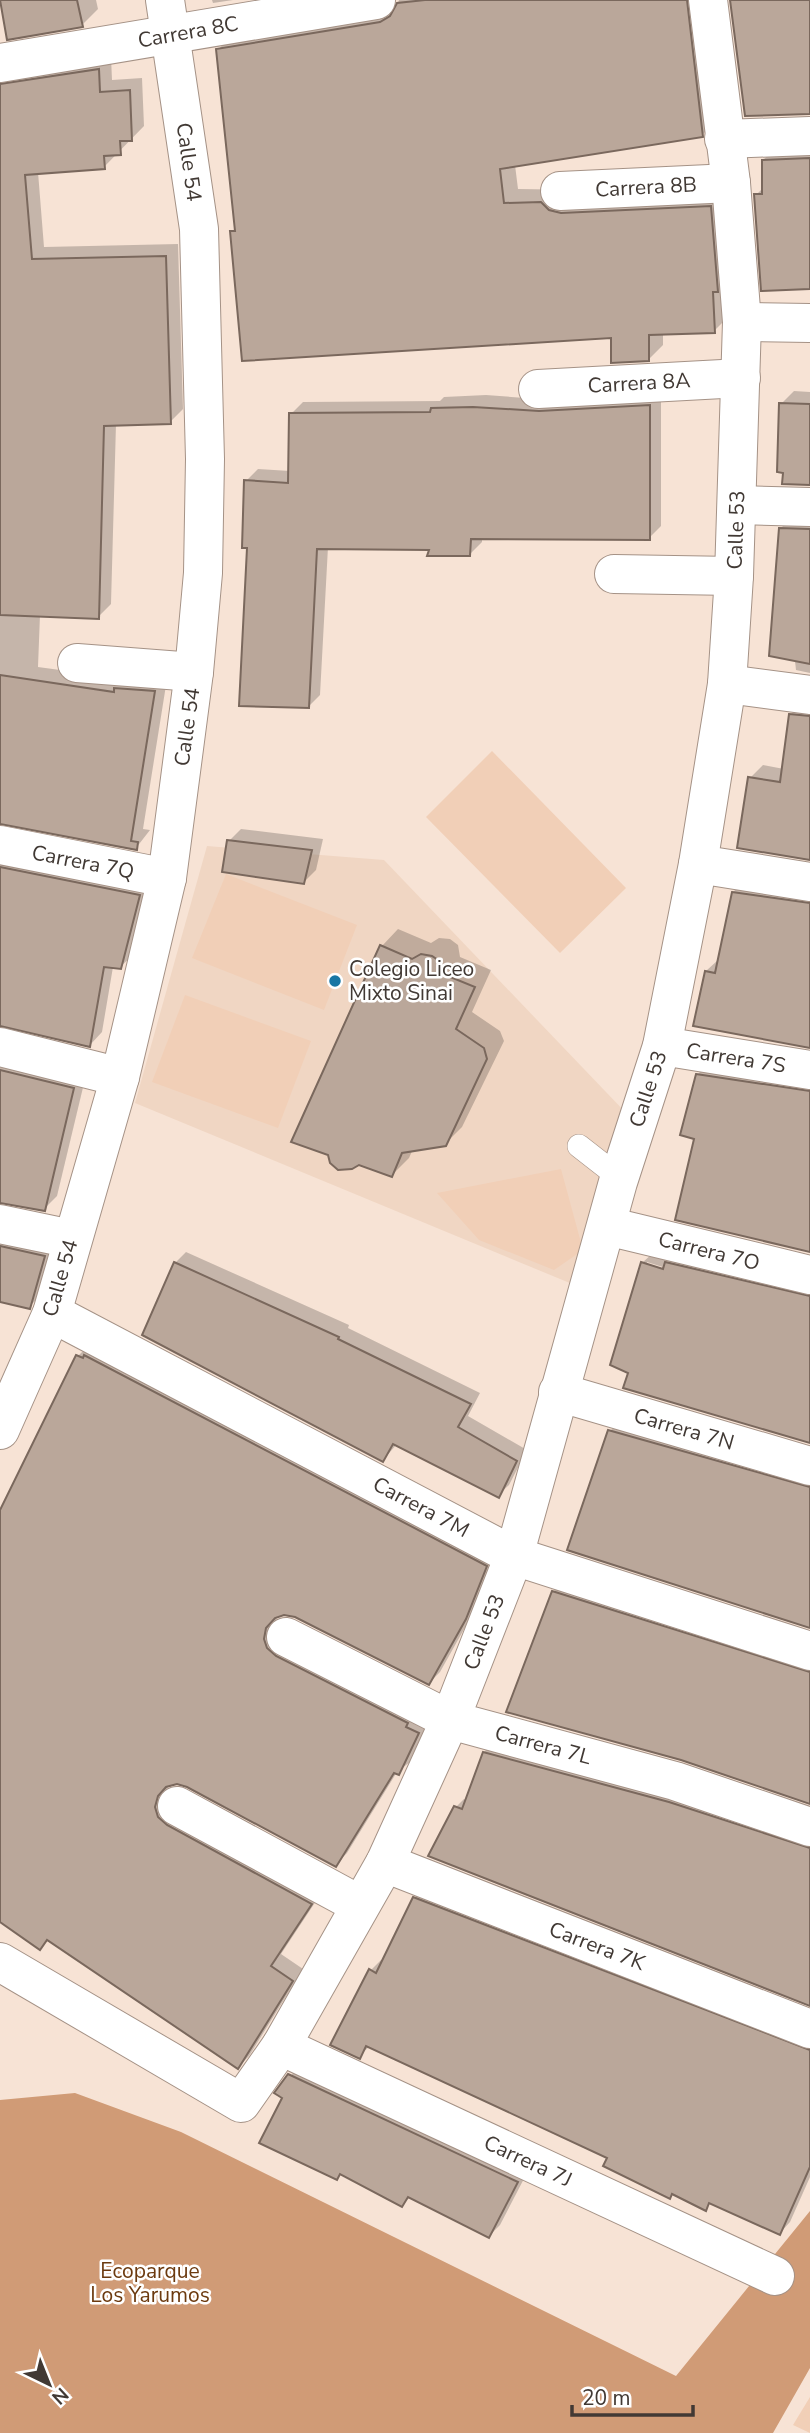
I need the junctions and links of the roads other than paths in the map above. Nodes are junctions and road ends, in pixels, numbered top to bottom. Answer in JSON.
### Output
{"nodes":[{"id":1,"x":376,"y":0,"type":"edge"},
{"id":2,"x":708,"y":0,"type":"edge"},
{"id":3,"x":168,"y":18,"type":"edge"},
{"id":4,"x":0,"y":63,"type":"edge"},
{"id":5,"x":810,"y":136,"type":"edge"},
{"id":6,"x":723,"y":139,"type":"junction"},
{"id":7,"x":731,"y":183,"type":"junction"},
{"id":8,"x":560,"y":191,"type":"dead end"},
{"id":9,"x":742,"y":322,"type":"junction"},
{"id":10,"x":810,"y":323,"type":"edge"},
{"id":11,"x":741,"y":378,"type":"junction"},
{"id":12,"x":538,"y":389,"type":"dead end"},
{"id":13,"x":737,"y":505,"type":"junction"},
{"id":14,"x":810,"y":507,"type":"edge"},
{"id":15,"x":614,"y":574,"type":"dead end"},
{"id":16,"x":734,"y":576,"type":"junction"},
{"id":17,"x":77,"y":663,"type":"dead end"},
{"id":18,"x":194,"y":672,"type":"junction"},
{"id":19,"x":727,"y":684,"type":"junction"},
{"id":20,"x":810,"y":695,"type":"edge"},
{"id":21,"x":0,"y":845,"type":"edge"},
{"id":22,"x":698,"y":864,"type":"junction"},
{"id":23,"x":167,"y":878,"type":"junction"},
{"id":24,"x":810,"y":881,"type":"edge"},
{"id":25,"x":662,"y":1046,"type":"junction"},
{"id":26,"x":0,"y":1047,"type":"edge"},
{"id":27,"x":810,"y":1070,"type":"edge"},
{"id":28,"x":120,"y":1077,"type":"junction"},
{"id":29,"x":579,"y":1146,"type":"dead end"},
{"id":30,"x":618,"y":1182,"type":"junction"},
{"id":31,"x":0,"y":1224,"type":"edge"},
{"id":32,"x":607,"y":1226,"type":"junction"},
{"id":33,"x":72,"y":1239,"type":"junction"},
{"id":34,"x":810,"y":1275,"type":"edge"},
{"id":35,"x":52,"y":1313,"type":"junction"},
{"id":36,"x":558,"y":1392,"type":"junction"},
{"id":37,"x":2,"y":1419,"type":"edge"},
{"id":38,"x":810,"y":1466,"type":"edge"},
{"id":39,"x":514,"y":1556,"type":"junction"},
{"id":40,"x":286,"y":1637,"type":"dead end"},
{"id":41,"x":810,"y":1651,"type":"edge"},
{"id":42,"x":450,"y":1720,"type":"junction"},
{"id":43,"x":177,"y":1806,"type":"dead end"},
{"id":44,"x":810,"y":1827,"type":"edge"},
{"id":45,"x":385,"y":1863,"type":"junction"},
{"id":46,"x":360,"y":1905,"type":"junction"},
{"id":47,"x":0,"y":1962,"type":"edge"},
{"id":48,"x":810,"y":2029,"type":"edge"},
{"id":49,"x":281,"y":2046,"type":"junction"},
{"id":50,"x":775,"y":2276,"type":"dead end"}],
"edges":[{"from":1,"to":3,"type":"street","name":"Carrera 8C"},
{"from":2,"to":6,"type":"street","name":"Calle 53"},
{"from":3,"to":4,"type":"street","name":"Carrera 8C"},
{"from":3,"to":18,"type":"street","name":"Calle 54"},
{"from":5,"to":6,"type":"street"},
{"from":6,"to":7,"type":"street","name":"Calle 53"},
{"from":7,"to":8,"type":"street","name":"Carrera 8B"},
{"from":7,"to":9,"type":"street","name":"Calle 53"},
{"from":9,"to":10,"type":"street"},
{"from":9,"to":11,"type":"street","name":"Calle 53"},
{"from":11,"to":12,"type":"street","name":"Carrera 8A"},
{"from":11,"to":13,"type":"street","name":"Calle 53"},
{"from":13,"to":14,"type":"street"},
{"from":13,"to":16,"type":"street","name":"Calle 53"},
{"from":15,"to":16,"type":"street"},
{"from":16,"to":19,"type":"street","name":"Calle 53"},
{"from":17,"to":18,"type":"street"},
{"from":18,"to":23,"type":"street","name":"Calle 54"},
{"from":19,"to":20,"type":"street"},
{"from":19,"to":22,"type":"street","name":"Calle 53"},
{"from":21,"to":23,"type":"street","name":"Carrera 7Q"},
{"from":22,"to":24,"type":"street"},
{"from":22,"to":25,"type":"street","name":"Calle 53"},
{"from":23,"to":28,"type":"street","name":"Calle 54"},
{"from":25,"to":27,"type":"street","name":"Carrera 7S"},
{"from":25,"to":30,"type":"street","name":"Calle 53"},
{"from":26,"to":28,"type":"street"},
{"from":28,"to":33,"type":"street","name":"Calle 54"},
{"from":29,"to":30,"type":"lane"},
{"from":30,"to":32,"type":"street","name":"Calle 53"},
{"from":31,"to":33,"type":"street"},
{"from":32,"to":34,"type":"street","name":"Carrera 7O"},
{"from":32,"to":36,"type":"street","name":"Calle 53"},
{"from":33,"to":35,"type":"street","name":"Calle 54"},
{"from":35,"to":37,"type":"street","name":"Calle 54"},
{"from":35,"to":39,"type":"street","name":"Carrera 7M"},
{"from":36,"to":38,"type":"street","name":"Carrera 7N"},
{"from":36,"to":39,"type":"street","name":"Calle 53"},
{"from":39,"to":41,"type":"street","name":"Carrera 7M"},
{"from":39,"to":42,"type":"street","name":"Calle 53"},
{"from":40,"to":42,"type":"street","name":"Carrera 7L"},
{"from":42,"to":44,"type":"street","name":"Carrera 7L"},
{"from":42,"to":45,"type":"street","name":"Calle 53"},
{"from":43,"to":46,"type":"street"},
{"from":45,"to":46,"type":"street","name":"Calle 53"},
{"from":45,"to":48,"type":"street","name":"Carrera 7K"},
{"from":46,"to":49,"type":"street","name":"Calle 53"},
{"from":47,"to":49,"type":"street","name":"Calle 53"},
{"from":49,"to":50,"type":"street","name":"Carrera 7J"}]}
